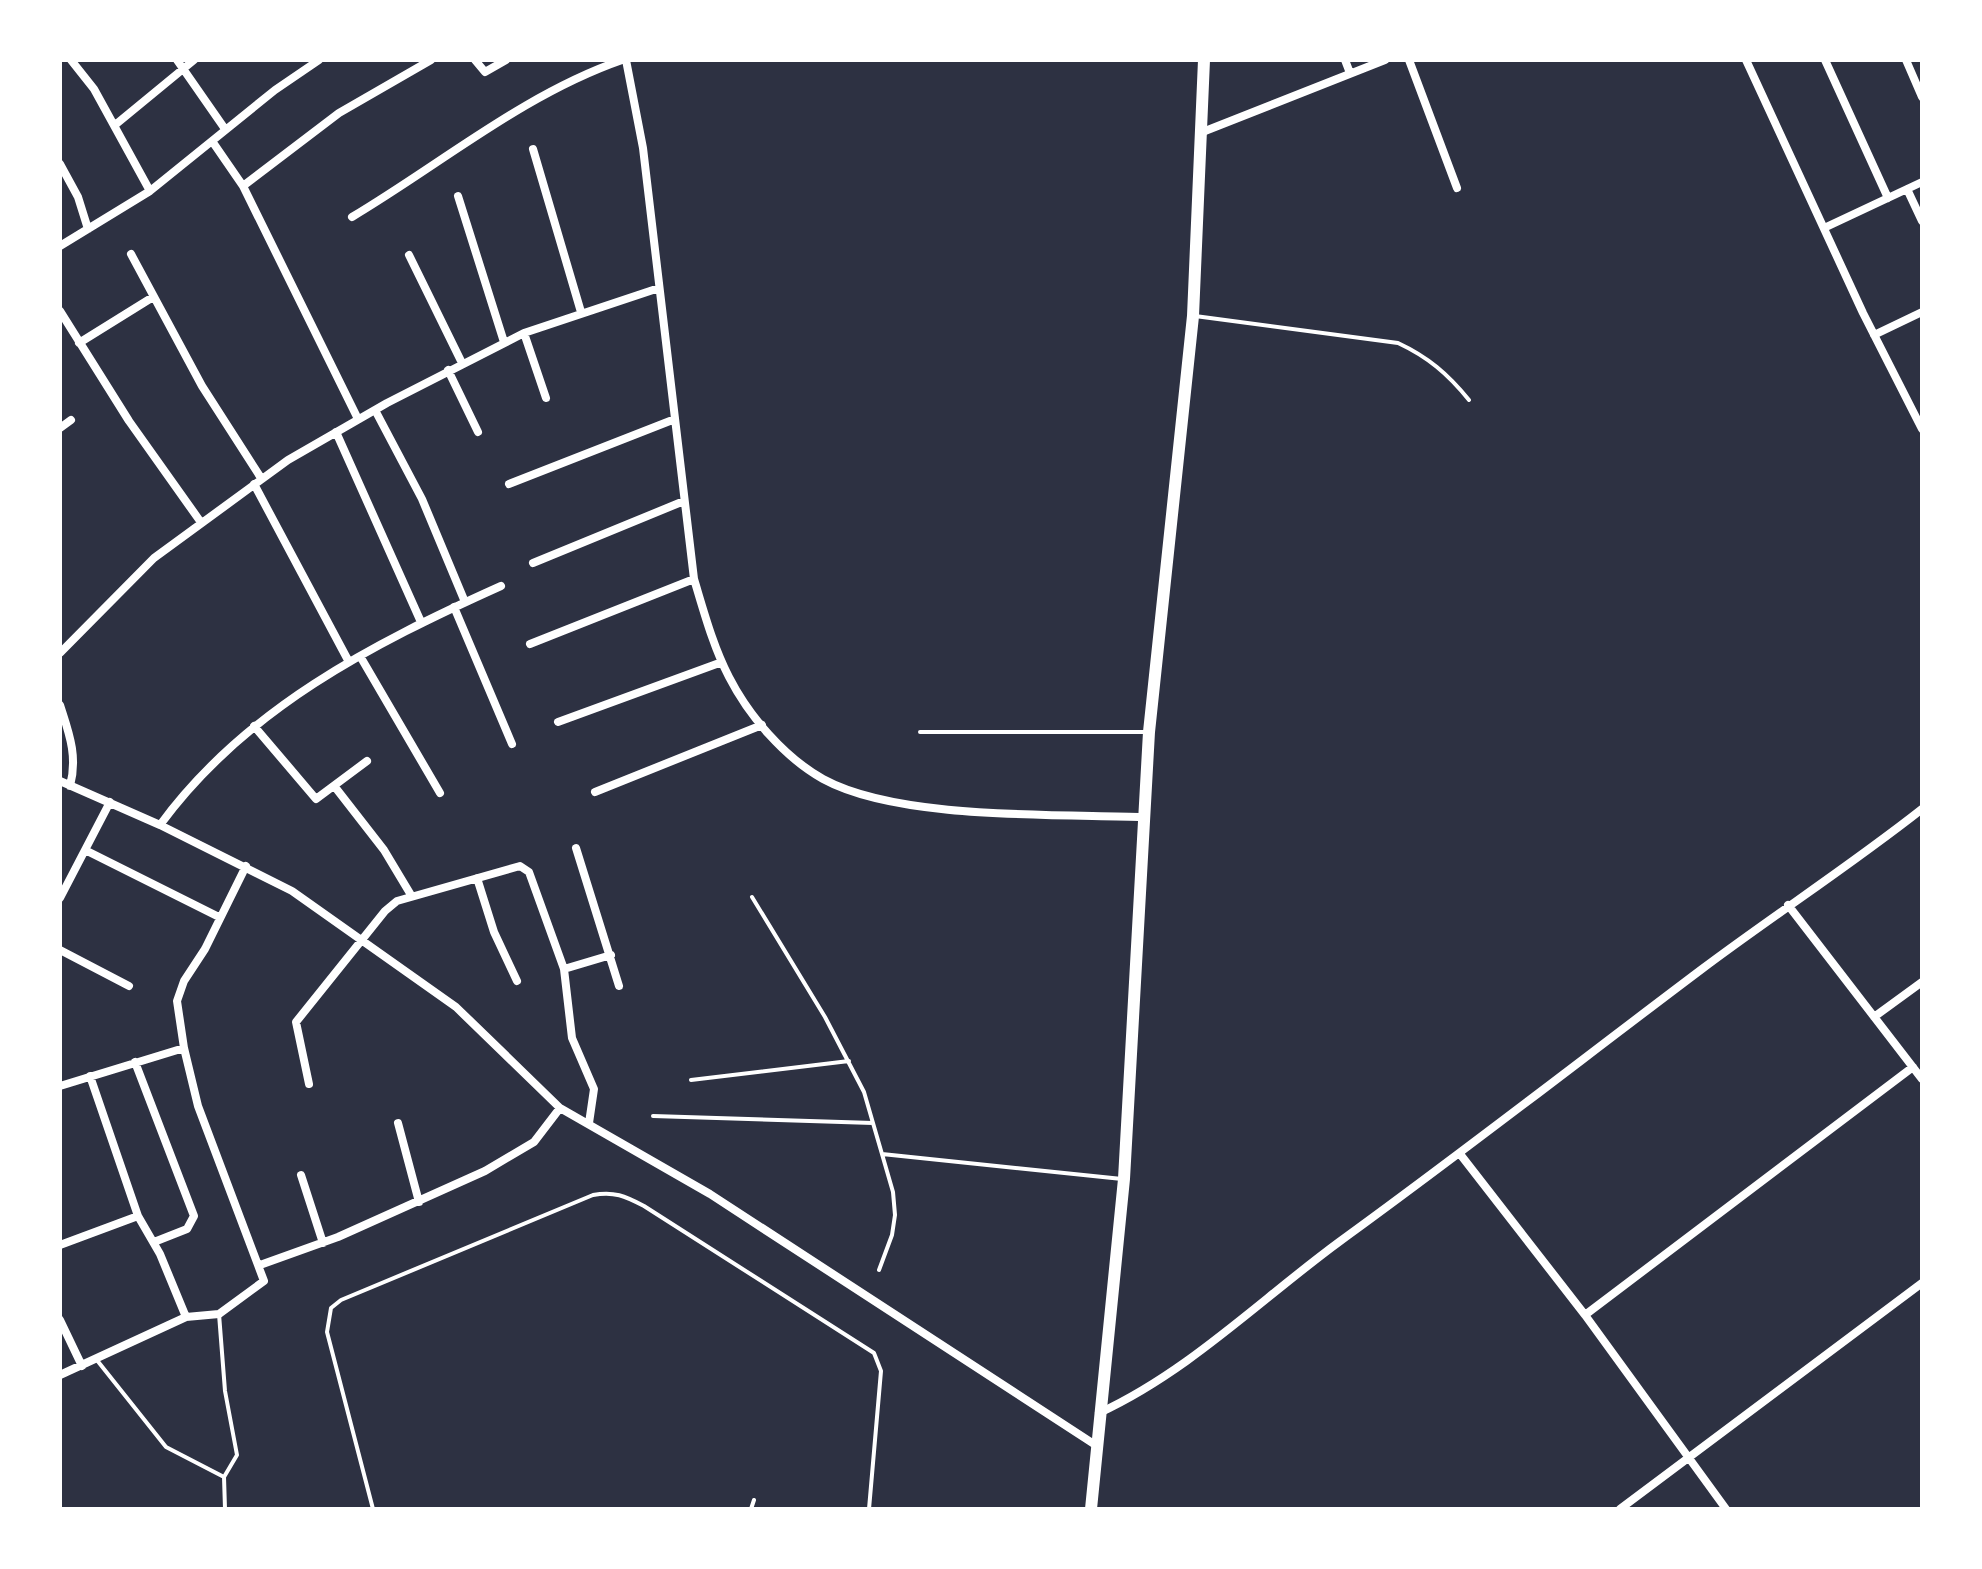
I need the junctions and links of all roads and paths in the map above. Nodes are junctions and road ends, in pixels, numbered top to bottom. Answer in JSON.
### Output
{"nodes":[{"id":1,"x":71,"y":60,"type":"edge"},
{"id":2,"x":177,"y":60,"type":"edge"},
{"id":3,"x":194,"y":60,"type":"edge"},
{"id":4,"x":319,"y":60,"type":"edge"},
{"id":5,"x":431,"y":60,"type":"edge"},
{"id":6,"x":475,"y":60,"type":"edge"},
{"id":7,"x":506,"y":60,"type":"edge"},
{"id":8,"x":624,"y":60,"type":"edge"},
{"id":9,"x":1204,"y":60,"type":"edge"},
{"id":10,"x":1345,"y":60,"type":"edge"},
{"id":11,"x":1385,"y":60,"type":"edge"},
{"id":12,"x":1409,"y":60,"type":"edge"},
{"id":13,"x":1746,"y":60,"type":"edge"},
{"id":14,"x":1825,"y":60,"type":"edge"},
{"id":15,"x":1906,"y":60,"type":"edge"},
{"id":16,"x":184,"y":68,"type":"junction"},
{"id":17,"x":1350,"y":73,"type":"junction"},
{"id":18,"x":1922,"y":97,"type":"edge"},
{"id":19,"x":115,"y":125,"type":"junction"},
{"id":20,"x":225,"y":129,"type":"junction"},
{"id":21,"x":1200,"y":133,"type":"junction"},
{"id":22,"x":212,"y":141,"type":"junction"},
{"id":23,"x":533,"y":149,"type":"dead end"},
{"id":24,"x":60,"y":164,"type":"edge"},
{"id":25,"x":1922,"y":182,"type":"edge"},
{"id":26,"x":243,"y":186,"type":"junction"},
{"id":27,"x":1457,"y":188,"type":"dead end"},
{"id":28,"x":1907,"y":189,"type":"junction"},
{"id":29,"x":150,"y":191,"type":"junction"},
{"id":30,"x":458,"y":196,"type":"dead end"},
{"id":31,"x":1888,"y":198,"type":"junction"},
{"id":32,"x":352,"y":217,"type":"dead end"},
{"id":33,"x":1922,"y":221,"type":"edge"},
{"id":34,"x":1824,"y":228,"type":"junction"},
{"id":35,"x":88,"y":229,"type":"junction"},
{"id":36,"x":60,"y":246,"type":"edge"},
{"id":37,"x":131,"y":254,"type":"dead end"},
{"id":38,"x":409,"y":255,"type":"dead end"},
{"id":39,"x":659,"y":288,"type":"junction"},
{"id":40,"x":153,"y":297,"type":"junction"},
{"id":41,"x":60,"y":311,"type":"edge"},
{"id":42,"x":581,"y":312,"type":"junction"},
{"id":43,"x":1922,"y":312,"type":"edge"},
{"id":44,"x":1193,"y":316,"type":"junction"},
{"id":45,"x":524,"y":333,"type":"junction"},
{"id":46,"x":1874,"y":335,"type":"junction"},
{"id":47,"x":504,"y":342,"type":"junction"},
{"id":48,"x":79,"y":343,"type":"junction"},
{"id":49,"x":462,"y":363,"type":"junction"},
{"id":50,"x":448,"y":370,"type":"junction"},
{"id":51,"x":546,"y":398,"type":"dead end"},
{"id":52,"x":1469,"y":400,"type":"dead end"},
{"id":53,"x":375,"y":410,"type":"junction"},
{"id":54,"x":358,"y":419,"type":"junction"},
{"id":55,"x":675,"y":419,"type":"junction"},
{"id":56,"x":71,"y":420,"type":"dead end"},
{"id":57,"x":60,"y":428,"type":"edge"},
{"id":58,"x":1922,"y":429,"type":"edge"},
{"id":59,"x":336,"y":432,"type":"junction"},
{"id":60,"x":478,"y":432,"type":"dead end"},
{"id":61,"x":258,"y":481,"type":"junction"},
{"id":62,"x":509,"y":484,"type":"dead end"},
{"id":63,"x":684,"y":501,"type":"junction"},
{"id":64,"x":200,"y":521,"type":"junction"},
{"id":65,"x":533,"y":563,"type":"dead end"},
{"id":66,"x":694,"y":579,"type":"junction"},
{"id":67,"x":501,"y":586,"type":"dead end"},
{"id":68,"x":465,"y":602,"type":"junction"},
{"id":69,"x":454,"y":607,"type":"junction"},
{"id":70,"x":421,"y":622,"type":"junction"},
{"id":71,"x":530,"y":644,"type":"dead end"},
{"id":72,"x":60,"y":653,"type":"edge"},
{"id":73,"x":360,"y":656,"type":"junction"},
{"id":74,"x":349,"y":662,"type":"junction"},
{"id":75,"x":722,"y":662,"type":"junction"},
{"id":76,"x":60,"y":705,"type":"edge"},
{"id":77,"x":558,"y":722,"type":"dead end"},
{"id":78,"x":762,"y":725,"type":"junction"},
{"id":79,"x":254,"y":726,"type":"junction"},
{"id":80,"x":920,"y":732,"type":"dead end"},
{"id":81,"x":1149,"y":732,"type":"junction"},
{"id":82,"x":512,"y":744,"type":"dead end"},
{"id":83,"x":367,"y":761,"type":"dead end"},
{"id":84,"x":60,"y":781,"type":"edge"},
{"id":85,"x":70,"y":786,"type":"junction"},
{"id":86,"x":335,"y":787,"type":"junction"},
{"id":87,"x":595,"y":792,"type":"dead end"},
{"id":88,"x":440,"y":793,"type":"dead end"},
{"id":89,"x":110,"y":802,"type":"junction"},
{"id":90,"x":1922,"y":809,"type":"edge"},
{"id":91,"x":1143,"y":817,"type":"junction"},
{"id":92,"x":160,"y":825,"type":"junction"},
{"id":93,"x":576,"y":848,"type":"dead end"},
{"id":94,"x":85,"y":850,"type":"junction"},
{"id":95,"x":246,"y":866,"type":"junction"},
{"id":96,"x":477,"y":878,"type":"junction"},
{"id":97,"x":411,"y":895,"type":"junction"},
{"id":98,"x":752,"y":897,"type":"dead end"},
{"id":99,"x":60,"y":898,"type":"edge"},
{"id":100,"x":1788,"y":905,"type":"junction"},
{"id":101,"x":219,"y":917,"type":"junction"},
{"id":102,"x":362,"y":940,"type":"junction"},
{"id":103,"x":60,"y":950,"type":"edge"},
{"id":104,"x":611,"y":955,"type":"junction"},
{"id":105,"x":564,"y":969,"type":"junction"},
{"id":106,"x":517,"y":981,"type":"dead end"},
{"id":107,"x":1922,"y":982,"type":"edge"},
{"id":108,"x":129,"y":986,"type":"dead end"},
{"id":109,"x":619,"y":986,"type":"dead end"},
{"id":110,"x":1874,"y":1017,"type":"junction"},
{"id":111,"x":184,"y":1048,"type":"junction"},
{"id":112,"x":849,"y":1061,"type":"junction"},
{"id":113,"x":135,"y":1062,"type":"junction"},
{"id":114,"x":1913,"y":1067,"type":"junction"},
{"id":115,"x":90,"y":1076,"type":"junction"},
{"id":116,"x":1922,"y":1079,"type":"edge"},
{"id":117,"x":691,"y":1080,"type":"dead end"},
{"id":118,"x":309,"y":1084,"type":"dead end"},
{"id":119,"x":60,"y":1086,"type":"edge"},
{"id":120,"x":560,"y":1108,"type":"junction"},
{"id":121,"x":653,"y":1116,"type":"dead end"},
{"id":122,"x":398,"y":1123,"type":"dead end"},
{"id":123,"x":589,"y":1123,"type":"junction"},
{"id":124,"x":873,"y":1123,"type":"junction"},
{"id":125,"x":882,"y":1154,"type":"junction"},
{"id":126,"x":1460,"y":1154,"type":"junction"},
{"id":127,"x":301,"y":1175,"type":"dead end"},
{"id":128,"x":1124,"y":1179,"type":"junction"},
{"id":129,"x":419,"y":1202,"type":"junction"},
{"id":130,"x":138,"y":1216,"type":"junction"},
{"id":131,"x":154,"y":1242,"type":"junction"},
{"id":132,"x":323,"y":1243,"type":"junction"},
{"id":133,"x":60,"y":1245,"type":"edge"},
{"id":134,"x":260,"y":1265,"type":"junction"},
{"id":135,"x":879,"y":1270,"type":"dead end"},
{"id":136,"x":1922,"y":1283,"type":"edge"},
{"id":137,"x":219,"y":1314,"type":"junction"},
{"id":138,"x":1585,"y":1315,"type":"junction"},
{"id":139,"x":186,"y":1317,"type":"junction"},
{"id":140,"x":60,"y":1320,"type":"edge"},
{"id":141,"x":96,"y":1359,"type":"junction"},
{"id":142,"x":82,"y":1366,"type":"junction"},
{"id":143,"x":60,"y":1375,"type":"edge"},
{"id":144,"x":1098,"y":1414,"type":"junction"},
{"id":145,"x":1097,"y":1446,"type":"junction"},
{"id":146,"x":1689,"y":1457,"type":"junction"},
{"id":147,"x":224,"y":1477,"type":"junction"},
{"id":148,"x":754,"y":1500,"type":"dead end"},
{"id":149,"x":225,"y":1509,"type":"edge"},
{"id":150,"x":373,"y":1509,"type":"edge"},
{"id":151,"x":751,"y":1509,"type":"edge"},
{"id":152,"x":869,"y":1509,"type":"edge"},
{"id":153,"x":1091,"y":1509,"type":"edge"},
{"id":154,"x":1620,"y":1509,"type":"edge"},
{"id":155,"x":1726,"y":1509,"type":"edge"}],
"edges":[{"from":1,"to":19,"type":"street"},
{"from":2,"to":16,"type":"street"},
{"from":3,"to":16,"type":"street"},
{"from":4,"to":20,"type":"street"},
{"from":5,"to":26,"type":"street"},
{"from":6,"to":7,"type":"street"},
{"from":8,"to":32,"type":"street"},
{"from":8,"to":39,"type":"street"},
{"from":9,"to":21,"type":"main road"},
{"from":10,"to":17,"type":"street"},
{"from":11,"to":17,"type":"street"},
{"from":12,"to":27,"type":"street"},
{"from":13,"to":34,"type":"street"},
{"from":14,"to":31,"type":"street"},
{"from":15,"to":18,"type":"street"},
{"from":16,"to":19,"type":"street"},
{"from":16,"to":20,"type":"street"},
{"from":17,"to":21,"type":"street"},
{"from":19,"to":29,"type":"street"},
{"from":20,"to":22,"type":"street"},
{"from":21,"to":44,"type":"main road"},
{"from":22,"to":26,"type":"street"},
{"from":22,"to":29,"type":"street"},
{"from":23,"to":42,"type":"street"},
{"from":24,"to":35,"type":"street"},
{"from":25,"to":28,"type":"street"},
{"from":26,"to":54,"type":"street"},
{"from":28,"to":31,"type":"street"},
{"from":28,"to":33,"type":"street"},
{"from":29,"to":35,"type":"street"},
{"from":30,"to":47,"type":"street"},
{"from":31,"to":34,"type":"street"},
{"from":34,"to":46,"type":"street"},
{"from":35,"to":36,"type":"street"},
{"from":37,"to":40,"type":"street"},
{"from":38,"to":49,"type":"street"},
{"from":39,"to":42,"type":"street"},
{"from":39,"to":55,"type":"street"},
{"from":40,"to":48,"type":"street"},
{"from":40,"to":61,"type":"street"},
{"from":41,"to":48,"type":"street"},
{"from":42,"to":45,"type":"street"},
{"from":43,"to":46,"type":"street"},
{"from":44,"to":52,"type":"lane"},
{"from":44,"to":81,"type":"main road"},
{"from":45,"to":47,"type":"street"},
{"from":45,"to":51,"type":"street"},
{"from":46,"to":58,"type":"street"},
{"from":47,"to":49,"type":"street"},
{"from":48,"to":64,"type":"street"},
{"from":49,"to":50,"type":"street"},
{"from":50,"to":53,"type":"street"},
{"from":50,"to":60,"type":"street"},
{"from":53,"to":54,"type":"street"},
{"from":53,"to":68,"type":"street"},
{"from":54,"to":59,"type":"street"},
{"from":55,"to":62,"type":"street"},
{"from":55,"to":63,"type":"street"},
{"from":56,"to":57,"type":"street"},
{"from":59,"to":61,"type":"street"},
{"from":59,"to":70,"type":"street"},
{"from":61,"to":64,"type":"street"},
{"from":61,"to":74,"type":"street"},
{"from":63,"to":65,"type":"street"},
{"from":63,"to":66,"type":"street"},
{"from":64,"to":72,"type":"street"},
{"from":66,"to":71,"type":"street"},
{"from":66,"to":75,"type":"street"},
{"from":67,"to":68,"type":"street"},
{"from":68,"to":69,"type":"street"},
{"from":69,"to":70,"type":"street"},
{"from":69,"to":82,"type":"street"},
{"from":70,"to":73,"type":"street"},
{"from":73,"to":74,"type":"street"},
{"from":73,"to":88,"type":"street"},
{"from":74,"to":79,"type":"street"},
{"from":75,"to":77,"type":"street"},
{"from":75,"to":78,"type":"street"},
{"from":76,"to":85,"type":"street"},
{"from":78,"to":87,"type":"street"},
{"from":78,"to":91,"type":"street"},
{"from":79,"to":86,"type":"street"},
{"from":79,"to":92,"type":"street"},
{"from":80,"to":81,"type":"lane"},
{"from":81,"to":91,"type":"main road"},
{"from":83,"to":86,"type":"street"},
{"from":84,"to":85,"type":"street"},
{"from":85,"to":89,"type":"street"},
{"from":86,"to":97,"type":"street"},
{"from":89,"to":92,"type":"street"},
{"from":89,"to":94,"type":"street"},
{"from":90,"to":100,"type":"street"},
{"from":91,"to":128,"type":"main road"},
{"from":92,"to":95,"type":"street"},
{"from":93,"to":104,"type":"street"},
{"from":94,"to":99,"type":"street"},
{"from":94,"to":101,"type":"street"},
{"from":95,"to":101,"type":"street"},
{"from":95,"to":102,"type":"street"},
{"from":96,"to":97,"type":"street"},
{"from":96,"to":105,"type":"street"},
{"from":96,"to":106,"type":"street"},
{"from":97,"to":102,"type":"street"},
{"from":98,"to":112,"type":"lane"},
{"from":100,"to":110,"type":"street"},
{"from":100,"to":126,"type":"street"},
{"from":101,"to":111,"type":"street"},
{"from":102,"to":118,"type":"street"},
{"from":102,"to":120,"type":"street"},
{"from":103,"to":108,"type":"street"},
{"from":104,"to":105,"type":"street"},
{"from":104,"to":109,"type":"street"},
{"from":105,"to":123,"type":"street"},
{"from":107,"to":110,"type":"street"},
{"from":110,"to":114,"type":"street"},
{"from":111,"to":113,"type":"street"},
{"from":111,"to":134,"type":"street"},
{"from":112,"to":117,"type":"lane"},
{"from":112,"to":124,"type":"lane"},
{"from":113,"to":115,"type":"street"},
{"from":113,"to":131,"type":"street"},
{"from":114,"to":116,"type":"street"},
{"from":114,"to":138,"type":"street"},
{"from":115,"to":119,"type":"street"},
{"from":115,"to":130,"type":"street"},
{"from":120,"to":123,"type":"street"},
{"from":120,"to":129,"type":"street"},
{"from":121,"to":124,"type":"lane"},
{"from":122,"to":129,"type":"street"},
{"from":123,"to":145,"type":"street"},
{"from":124,"to":125,"type":"lane"},
{"from":125,"to":128,"type":"lane"},
{"from":125,"to":135,"type":"lane"},
{"from":126,"to":138,"type":"street"},
{"from":126,"to":144,"type":"street"},
{"from":127,"to":132,"type":"street"},
{"from":128,"to":144,"type":"main road"},
{"from":129,"to":132,"type":"street"},
{"from":130,"to":131,"type":"street"},
{"from":130,"to":133,"type":"street"},
{"from":131,"to":139,"type":"street"},
{"from":132,"to":134,"type":"street"},
{"from":134,"to":137,"type":"street"},
{"from":136,"to":146,"type":"street"},
{"from":137,"to":139,"type":"street"},
{"from":137,"to":147,"type":"lane"},
{"from":138,"to":146,"type":"street"},
{"from":139,"to":141,"type":"street"},
{"from":140,"to":142,"type":"street"},
{"from":141,"to":142,"type":"street"},
{"from":141,"to":147,"type":"lane"},
{"from":142,"to":143,"type":"street"},
{"from":144,"to":145,"type":"main road"},
{"from":145,"to":153,"type":"main road"},
{"from":146,"to":154,"type":"street"},
{"from":146,"to":155,"type":"street"},
{"from":147,"to":149,"type":"lane"},
{"from":148,"to":151,"type":"lane"},
{"from":150,"to":152,"type":"lane"}]}
